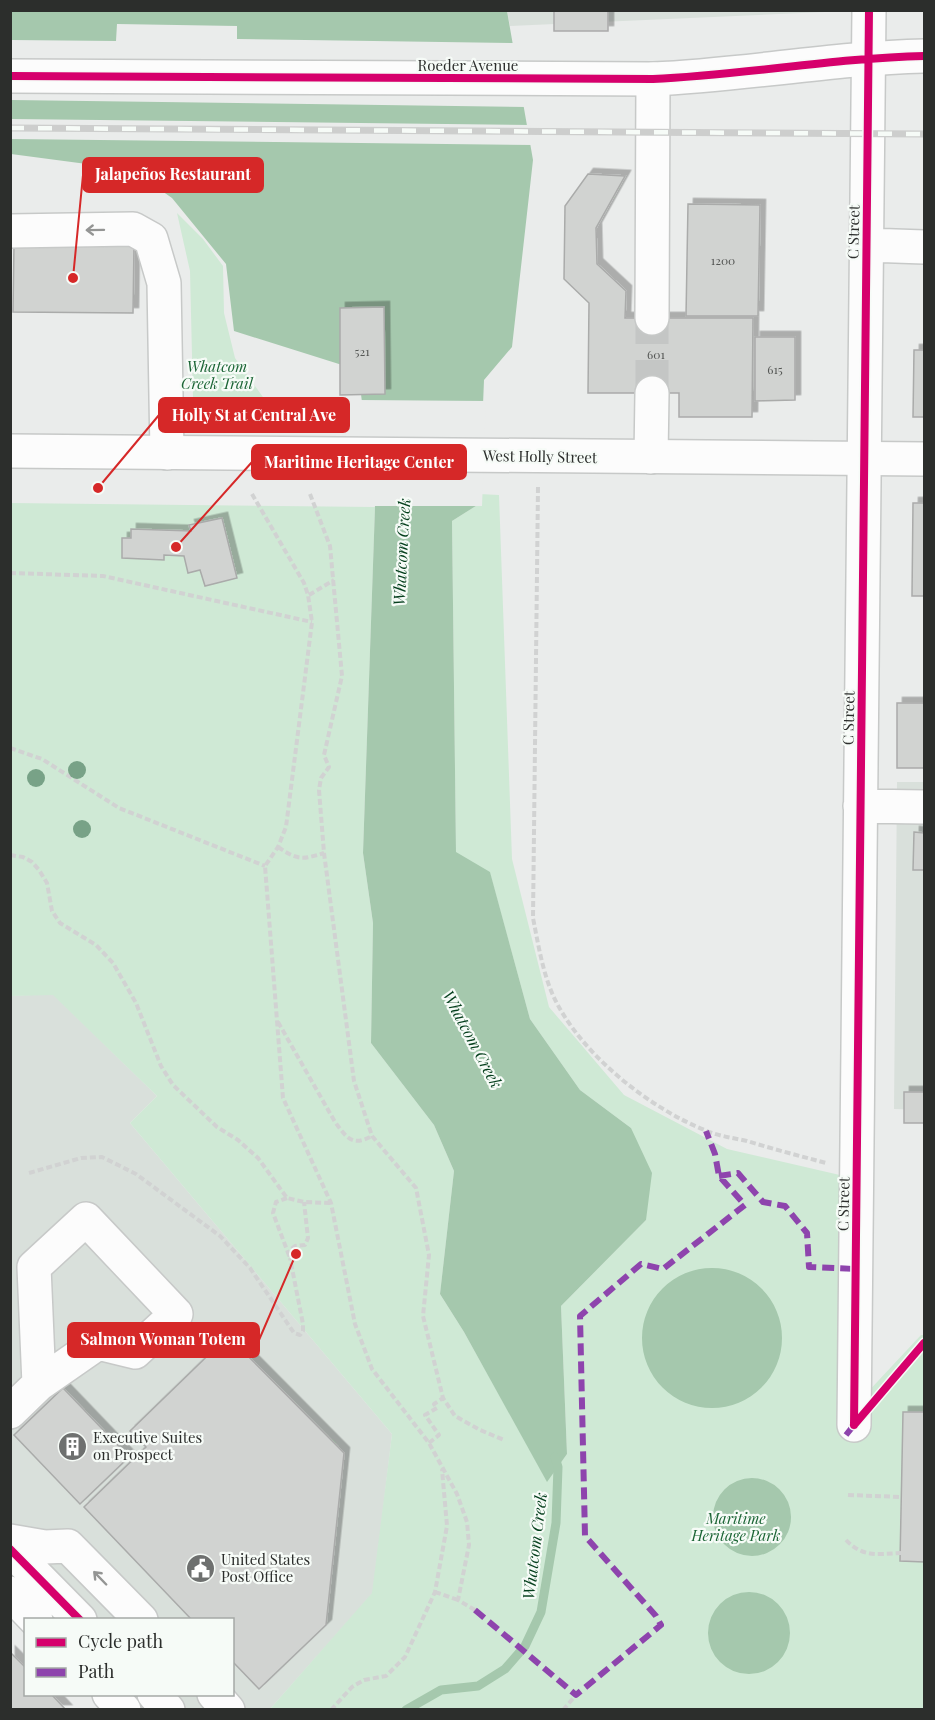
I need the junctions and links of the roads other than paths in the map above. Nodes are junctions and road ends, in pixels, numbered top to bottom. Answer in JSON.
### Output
{"nodes":[{"id":1,"x":869,"y":10,"type":"edge"},
{"id":2,"x":924,"y":56,"type":"edge"},
{"id":3,"x":869,"y":58,"type":"junction"},
{"id":4,"x":11,"y":76,"type":"edge"},
{"id":5,"x":653,"y":79,"type":"junction"},
{"id":6,"x":10,"y":231,"type":"edge"},
{"id":7,"x":867,"y":245,"type":"junction"},
{"id":8,"x":924,"y":247,"type":"edge"},
{"id":9,"x":652,"y":318,"type":"tunnel mouth"},
{"id":10,"x":652,"y":393,"type":"tunnel mouth"},
{"id":11,"x":10,"y":452,"type":"edge"},
{"id":12,"x":167,"y":453,"type":"junction"},
{"id":13,"x":651,"y":457,"type":"junction"},
{"id":14,"x":864,"y":458,"type":"junction"},
{"id":15,"x":924,"y":459,"type":"edge"},
{"id":16,"x":861,"y":806,"type":"junction"},
{"id":17,"x":924,"y":807,"type":"edge"},
{"id":18,"x":39,"y":1384,"type":"junction"},
{"id":19,"x":10,"y":1412,"type":"edge"},
{"id":20,"x":854,"y":1425,"type":"dead end"},
{"id":21,"x":10,"y":1540,"type":"edge"},
{"id":22,"x":10,"y":1550,"type":"edge"},
{"id":23,"x":10,"y":1593,"type":"edge"},
{"id":24,"x":34,"y":1618,"type":"edge"},
{"id":25,"x":78,"y":1618,"type":"edge"},
{"id":26,"x":139,"y":1618,"type":"edge"},
{"id":27,"x":110,"y":1696,"type":"edge"},
{"id":28,"x":155,"y":1696,"type":"edge"},
{"id":29,"x":215,"y":1696,"type":"edge"},
{"id":30,"x":124,"y":1710,"type":"edge"},
{"id":31,"x":168,"y":1710,"type":"edge"},
{"id":32,"x":228,"y":1710,"type":"edge"}],
"edges":[{"from":1,"to":3,"type":"main road","name":"C Street"},
{"from":2,"to":3,"type":"main road","name":"Roeder Avenue"},
{"from":3,"to":5,"type":"main road","name":"Roeder Avenue"},
{"from":3,"to":7,"type":"main road","name":"C Street"},
{"from":4,"to":5,"type":"main road","name":"Roeder Avenue"},
{"from":5,"to":9,"type":"main road"},
{"from":12,"to":6,"type":"main road","one_way":true},
{"from":7,"to":8,"type":"main road"},
{"from":7,"to":14,"type":"main road","name":"C Street"},
{"from":10,"to":13,"type":"main road"},
{"from":11,"to":12,"type":"main road","name":"West Holly Street"},
{"from":12,"to":13,"type":"main road","name":"West Holly Street"},
{"from":13,"to":14,"type":"main road","name":"West Holly Street"},
{"from":14,"to":15,"type":"main road","name":"West Holly Street"},
{"from":14,"to":16,"type":"main road","name":"C Street"},
{"from":16,"to":17,"type":"main road"},
{"from":16,"to":20,"type":"main road","name":"C Street"},
{"from":18,"to":18,"type":"main road"},
{"from":18,"to":19,"type":"main road"},
{"from":26,"to":21,"type":"main road","one_way":true},
{"from":22,"to":25,"type":"main road"},
{"from":23,"to":24,"type":"main road"},
{"from":27,"to":30,"type":"main road"},
{"from":28,"to":31,"type":"main road"},
{"from":29,"to":32,"type":"main road"}]}
